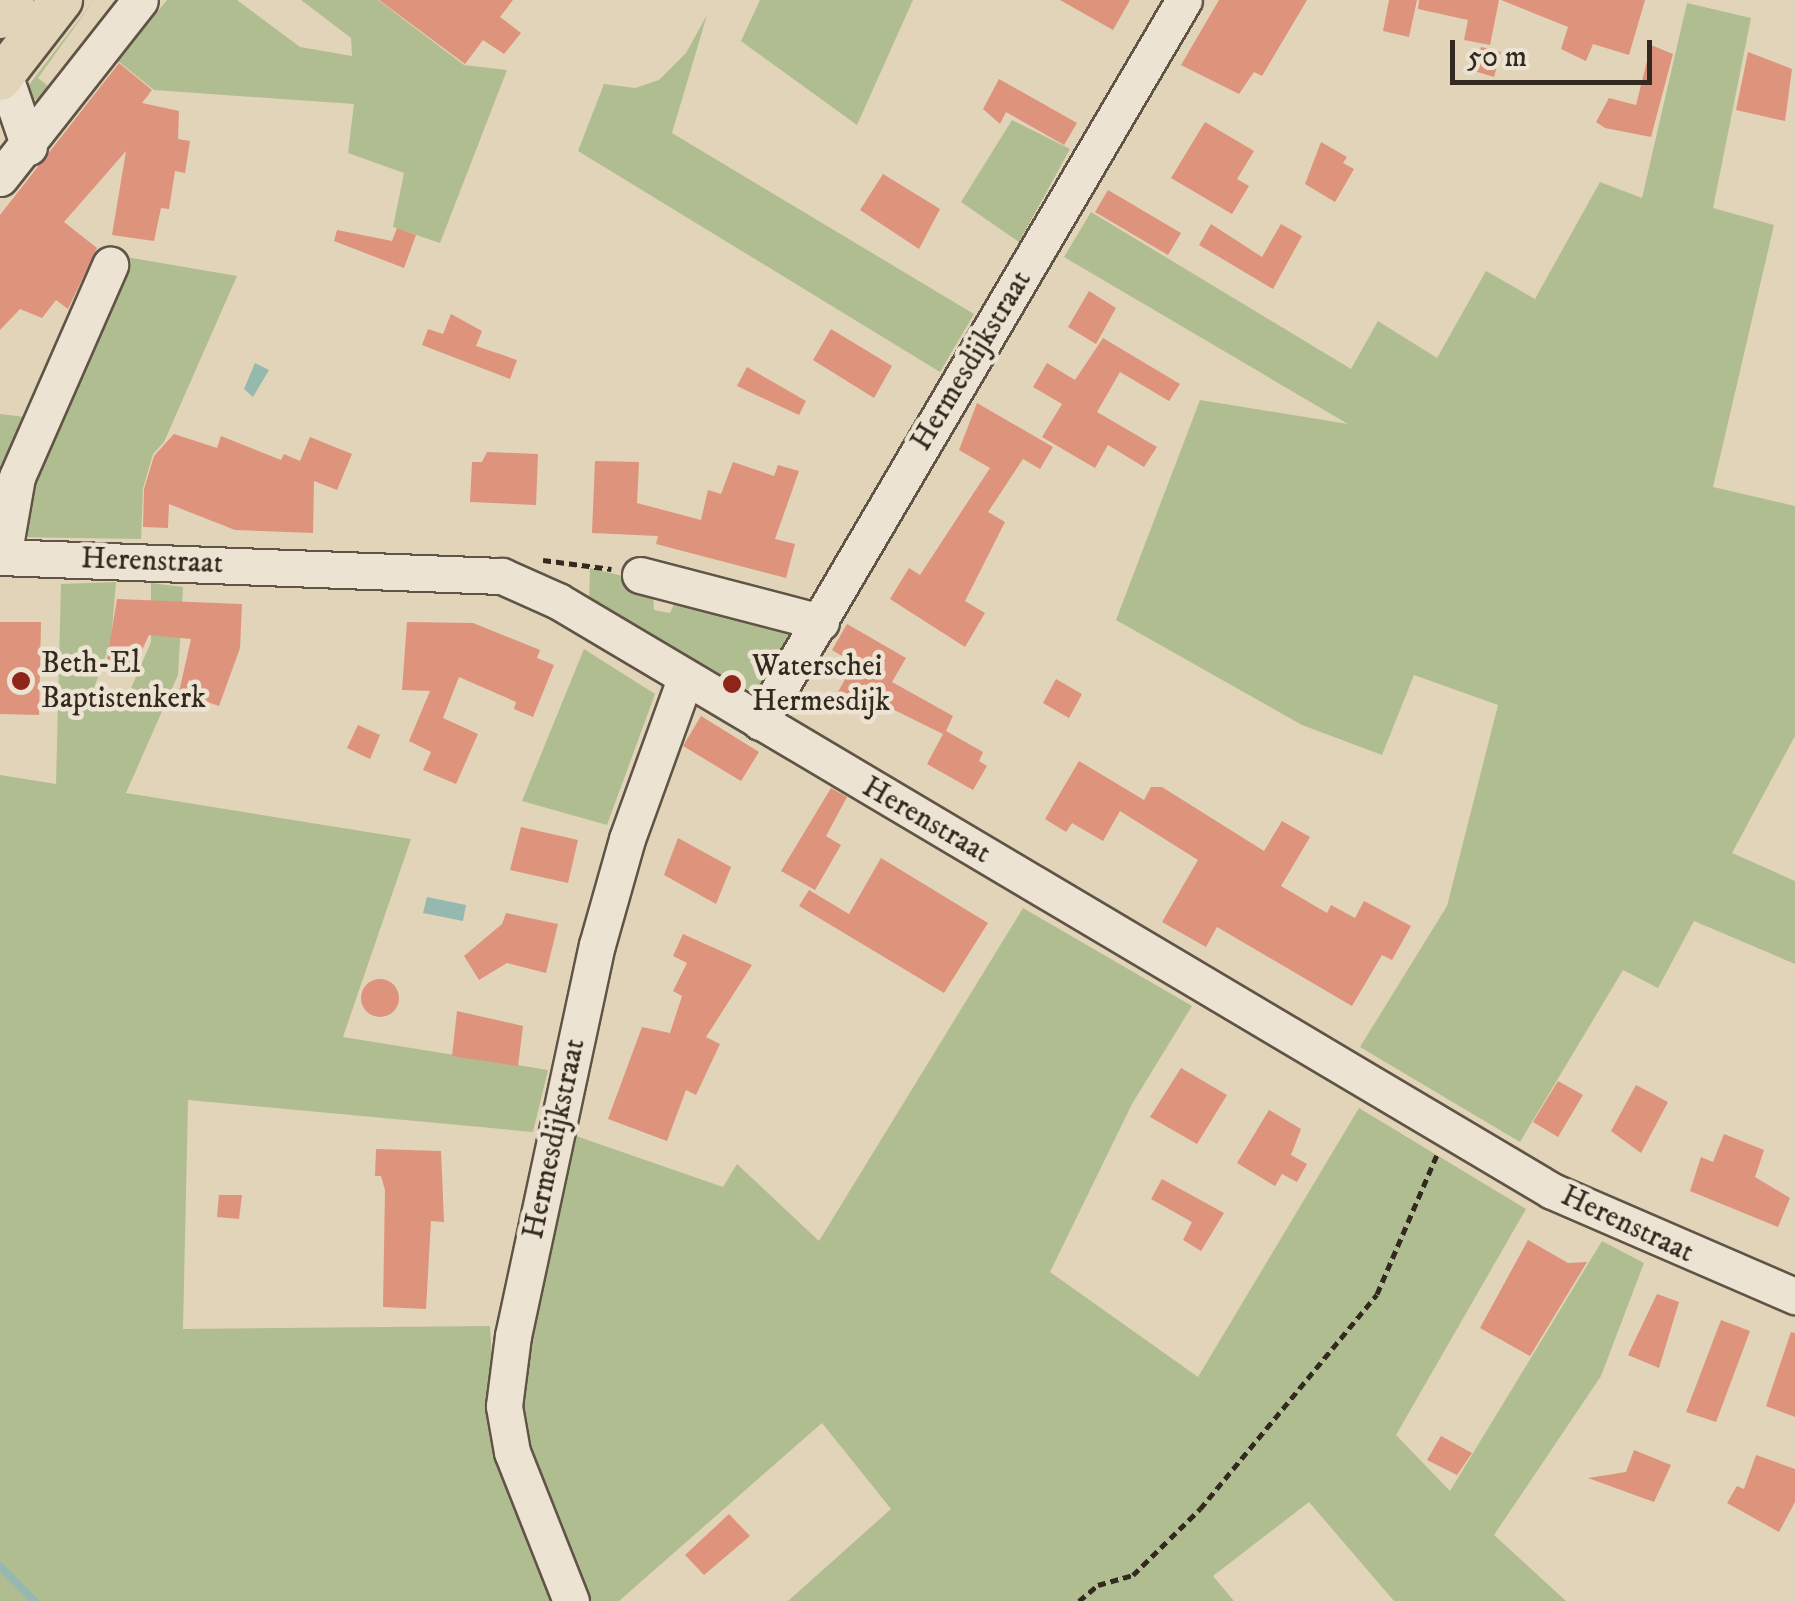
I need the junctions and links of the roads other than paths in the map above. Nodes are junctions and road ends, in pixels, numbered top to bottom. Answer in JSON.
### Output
{"nodes":[{"id":1,"x":13,"y":0,"type":"edge"},
{"id":2,"x":61,"y":0,"type":"edge"},
{"id":3,"x":140,"y":0,"type":"edge"},
{"id":4,"x":1184,"y":0,"type":"edge"},
{"id":5,"x":0,"y":17,"type":"edge"},
{"id":6,"x":2,"y":76,"type":"edge"},
{"id":7,"x":29,"y":147,"type":"junction"},
{"id":8,"x":0,"y":178,"type":"edge"},
{"id":9,"x":110,"y":266,"type":"dead end"},
{"id":10,"x":1,"y":557,"type":"edge"},
{"id":11,"x":646,"y":583,"type":"road end"},
{"id":12,"x":821,"y":622,"type":"junction"},
{"id":13,"x":685,"y":679,"type":"junction"},
{"id":14,"x":760,"y":722,"type":"junction"},
{"id":15,"x":1795,"y":1296,"type":"edge"},
{"id":16,"x":572,"y":1601,"type":"edge"}],
"edges":[{"from":1,"to":5,"type":"main road"},
{"from":2,"to":6,"type":"main road"},
{"from":3,"to":7,"type":"street"},
{"from":4,"to":12,"type":"street","name":"Hermesdijkstraat"},
{"from":6,"to":7,"type":"street"},
{"from":7,"to":8,"type":"street"},
{"from":9,"to":10,"type":"street"},
{"from":10,"to":13,"type":"street","name":"Herenstraat"},
{"from":11,"to":12,"type":"street"},
{"from":12,"to":14,"type":"street","name":"Hermesdijkstraat"},
{"from":13,"to":14,"type":"street","name":"Herenstraat"},
{"from":13,"to":16,"type":"street","name":"Hermesdijkstraat"},
{"from":14,"to":15,"type":"street","name":"Herenstraat"}]}
